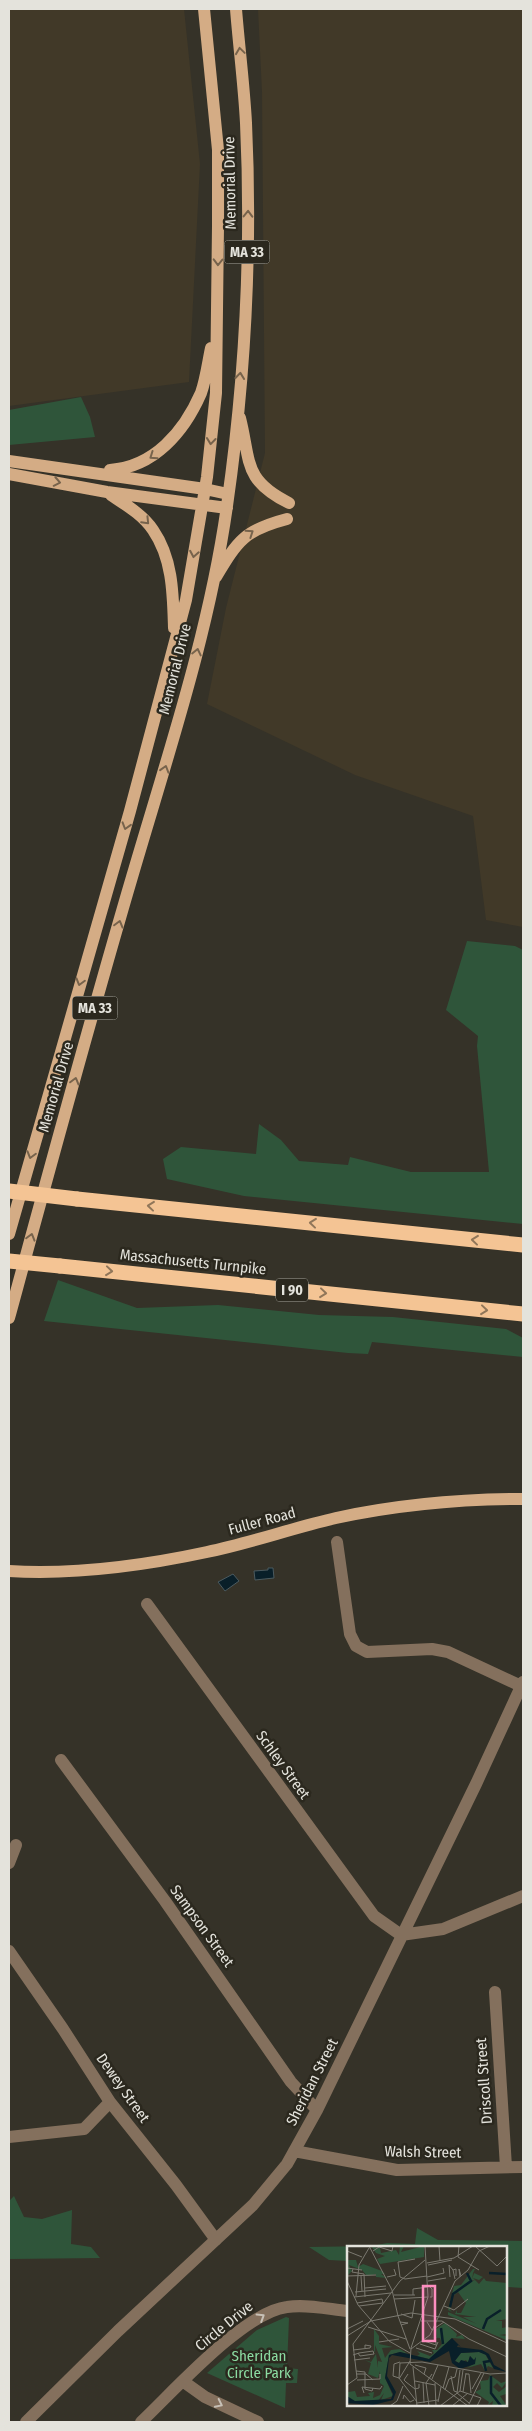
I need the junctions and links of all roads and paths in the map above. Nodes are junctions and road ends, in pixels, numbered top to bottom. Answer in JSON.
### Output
{"nodes":[{"id":1,"x":204,"y":9,"type":"edge"},
{"id":2,"x":236,"y":9,"type":"edge"},
{"id":3,"x":217,"y":321,"type":"junction"},
{"id":4,"x":237,"y":407,"type":"junction"},
{"id":5,"x":9,"y":461,"type":"edge"},
{"id":6,"x":88,"y":471,"type":"junction"},
{"id":7,"x":9,"y":474,"type":"edge"},
{"id":8,"x":205,"y":488,"type":"junction"},
{"id":9,"x":107,"y":492,"type":"junction"},
{"id":10,"x":228,"y":494,"type":"junction"},
{"id":11,"x":289,"y":503,"type":"dead end"},
{"id":12,"x":202,"y":506,"type":"junction"},
{"id":13,"x":226,"y":508,"type":"junction"},
{"id":14,"x":287,"y":519,"type":"dead end"},
{"id":15,"x":211,"y":586,"type":"junction"},
{"id":16,"x":174,"y":644,"type":"junction"},
{"id":17,"x":108,"y":885,"type":"junction"},
{"id":18,"x":104,"y":900,"type":"junction"},
{"id":19,"x":125,"y":901,"type":"junction"},
{"id":20,"x":9,"y":1191,"type":"edge"},
{"id":21,"x":9,"y":1234,"type":"edge"},
{"id":22,"x":523,"y":1245,"type":"edge"},
{"id":23,"x":9,"y":1261,"type":"edge"},
{"id":24,"x":523,"y":1314,"type":"edge"},
{"id":25,"x":9,"y":1318,"type":"edge"},
{"id":26,"x":523,"y":1499,"type":"edge"},
{"id":27,"x":337,"y":1542,"type":"dead end"},
{"id":28,"x":9,"y":1571,"type":"edge"},
{"id":29,"x":147,"y":1604,"type":"dead end"},
{"id":30,"x":522,"y":1684,"type":"edge"},
{"id":31,"x":61,"y":1760,"type":"dead end"},
{"id":32,"x":16,"y":1845,"type":"dead end"},
{"id":33,"x":9,"y":1863,"type":"edge"},
{"id":34,"x":523,"y":1896,"type":"edge"},
{"id":35,"x":401,"y":1935,"type":"junction"},
{"id":36,"x":9,"y":1951,"type":"edge"},
{"id":37,"x":495,"y":1992,"type":"dead end"},
{"id":38,"x":110,"y":2102,"type":"junction"},
{"id":39,"x":317,"y":2110,"type":"junction"},
{"id":40,"x":9,"y":2137,"type":"edge"},
{"id":41,"x":294,"y":2151,"type":"junction"},
{"id":42,"x":506,"y":2167,"type":"junction"},
{"id":43,"x":523,"y":2167,"type":"edge"},
{"id":44,"x":216,"y":2240,"type":"junction"},
{"id":45,"x":347,"y":2311,"type":"edge"},
{"id":46,"x":507,"y":2333,"type":"edge"},
{"id":47,"x":523,"y":2335,"type":"edge"},
{"id":48,"x":184,"y":2382,"type":"junction"},
{"id":49,"x":28,"y":2422,"type":"edge"},
{"id":50,"x":141,"y":2422,"type":"edge"},
{"id":51,"x":258,"y":2422,"type":"edge"}],
"edges":[{"from":1,"to":3,"type":"main road","name":"Memorial Drive","number":"MA 33","one_way":true},
{"from":4,"to":2,"type":"main road","name":"Memorial Drive","number":"MA 33","one_way":true},
{"from":3,"to":6,"type":"main road","one_way":true},
{"from":3,"to":8,"type":"main road","name":"Memorial Drive","number":"MA 33","one_way":true},
{"from":4,"to":10,"type":"main road","name":"Memorial Drive","number":"MA 33"},
{"from":4,"to":11,"type":"main road"},
{"from":5,"to":6,"type":"main road"},
{"from":6,"to":8,"type":"main road"},
{"from":7,"to":9,"type":"main road","one_way":true},
{"from":8,"to":10,"type":"main road"},
{"from":8,"to":12,"type":"main road","name":"Memorial Drive","number":"MA 33"},
{"from":9,"to":12,"type":"main road"},
{"from":9,"to":16,"type":"main road","one_way":true},
{"from":10,"to":13,"type":"main road","name":"Memorial Drive","number":"MA 33"},
{"from":12,"to":13,"type":"main road"},
{"from":12,"to":16,"type":"main road","name":"Memorial Drive","number":"MA 33","one_way":true},
{"from":13,"to":15,"type":"main road","name":"Memorial Drive","number":"MA 33"},
{"from":15,"to":14,"type":"main road","one_way":true},
{"from":19,"to":15,"type":"main road","name":"Memorial Drive","number":"MA 33","one_way":true},
{"from":16,"to":17,"type":"main road","name":"Memorial Drive","number":"MA 33","one_way":true},
{"from":17,"to":18,"type":"main road","name":"Memorial Drive","number":"MA 33"},
{"from":17,"to":19,"type":"main road"},
{"from":18,"to":19,"type":"main road"},
{"from":18,"to":21,"type":"main road","name":"Memorial Drive","number":"MA 33","one_way":true},
{"from":25,"to":19,"type":"main road","name":"Memorial Drive","number":"MA 33","one_way":true},
{"from":22,"to":20,"type":"highway","one_way":true,"bridge":true},
{"from":23,"to":24,"type":"highway","name":"Massachusetts Turnpike","number":"I 90","one_way":true,"bridge":true},
{"from":26,"to":28,"type":"main road","name":"Fuller Road"},
{"from":27,"to":30,"type":"street"},
{"from":29,"to":35,"type":"street","name":"Schley Street"},
{"from":30,"to":35,"type":"street","name":"Sheridan Street"},
{"from":31,"to":39,"type":"street","name":"Sampson Street"},
{"from":32,"to":33,"type":"street"},
{"from":34,"to":35,"type":"street"},
{"from":35,"to":39,"type":"street","name":"Sheridan Street"},
{"from":36,"to":38,"type":"street","name":"Dewey Street"},
{"from":37,"to":42,"type":"street","name":"Driscoll Street"},
{"from":38,"to":40,"type":"street"},
{"from":38,"to":44,"type":"street","name":"Dewey Street"},
{"from":39,"to":41,"type":"street","name":"Sheridan Street"},
{"from":41,"to":42,"type":"street","name":"Walsh Street"},
{"from":41,"to":44,"type":"street","name":"Sheridan Street"},
{"from":42,"to":43,"type":"street","name":"Walsh Street"},
{"from":44,"to":49,"type":"street","name":"Sheridan Street"},
{"from":48,"to":45,"type":"street","name":"Circle Drive","one_way":true},
{"from":46,"to":47,"type":"street"},
{"from":48,"to":50,"type":"street","name":"Circle Drive"},
{"from":48,"to":51,"type":"street","one_way":true}]}
